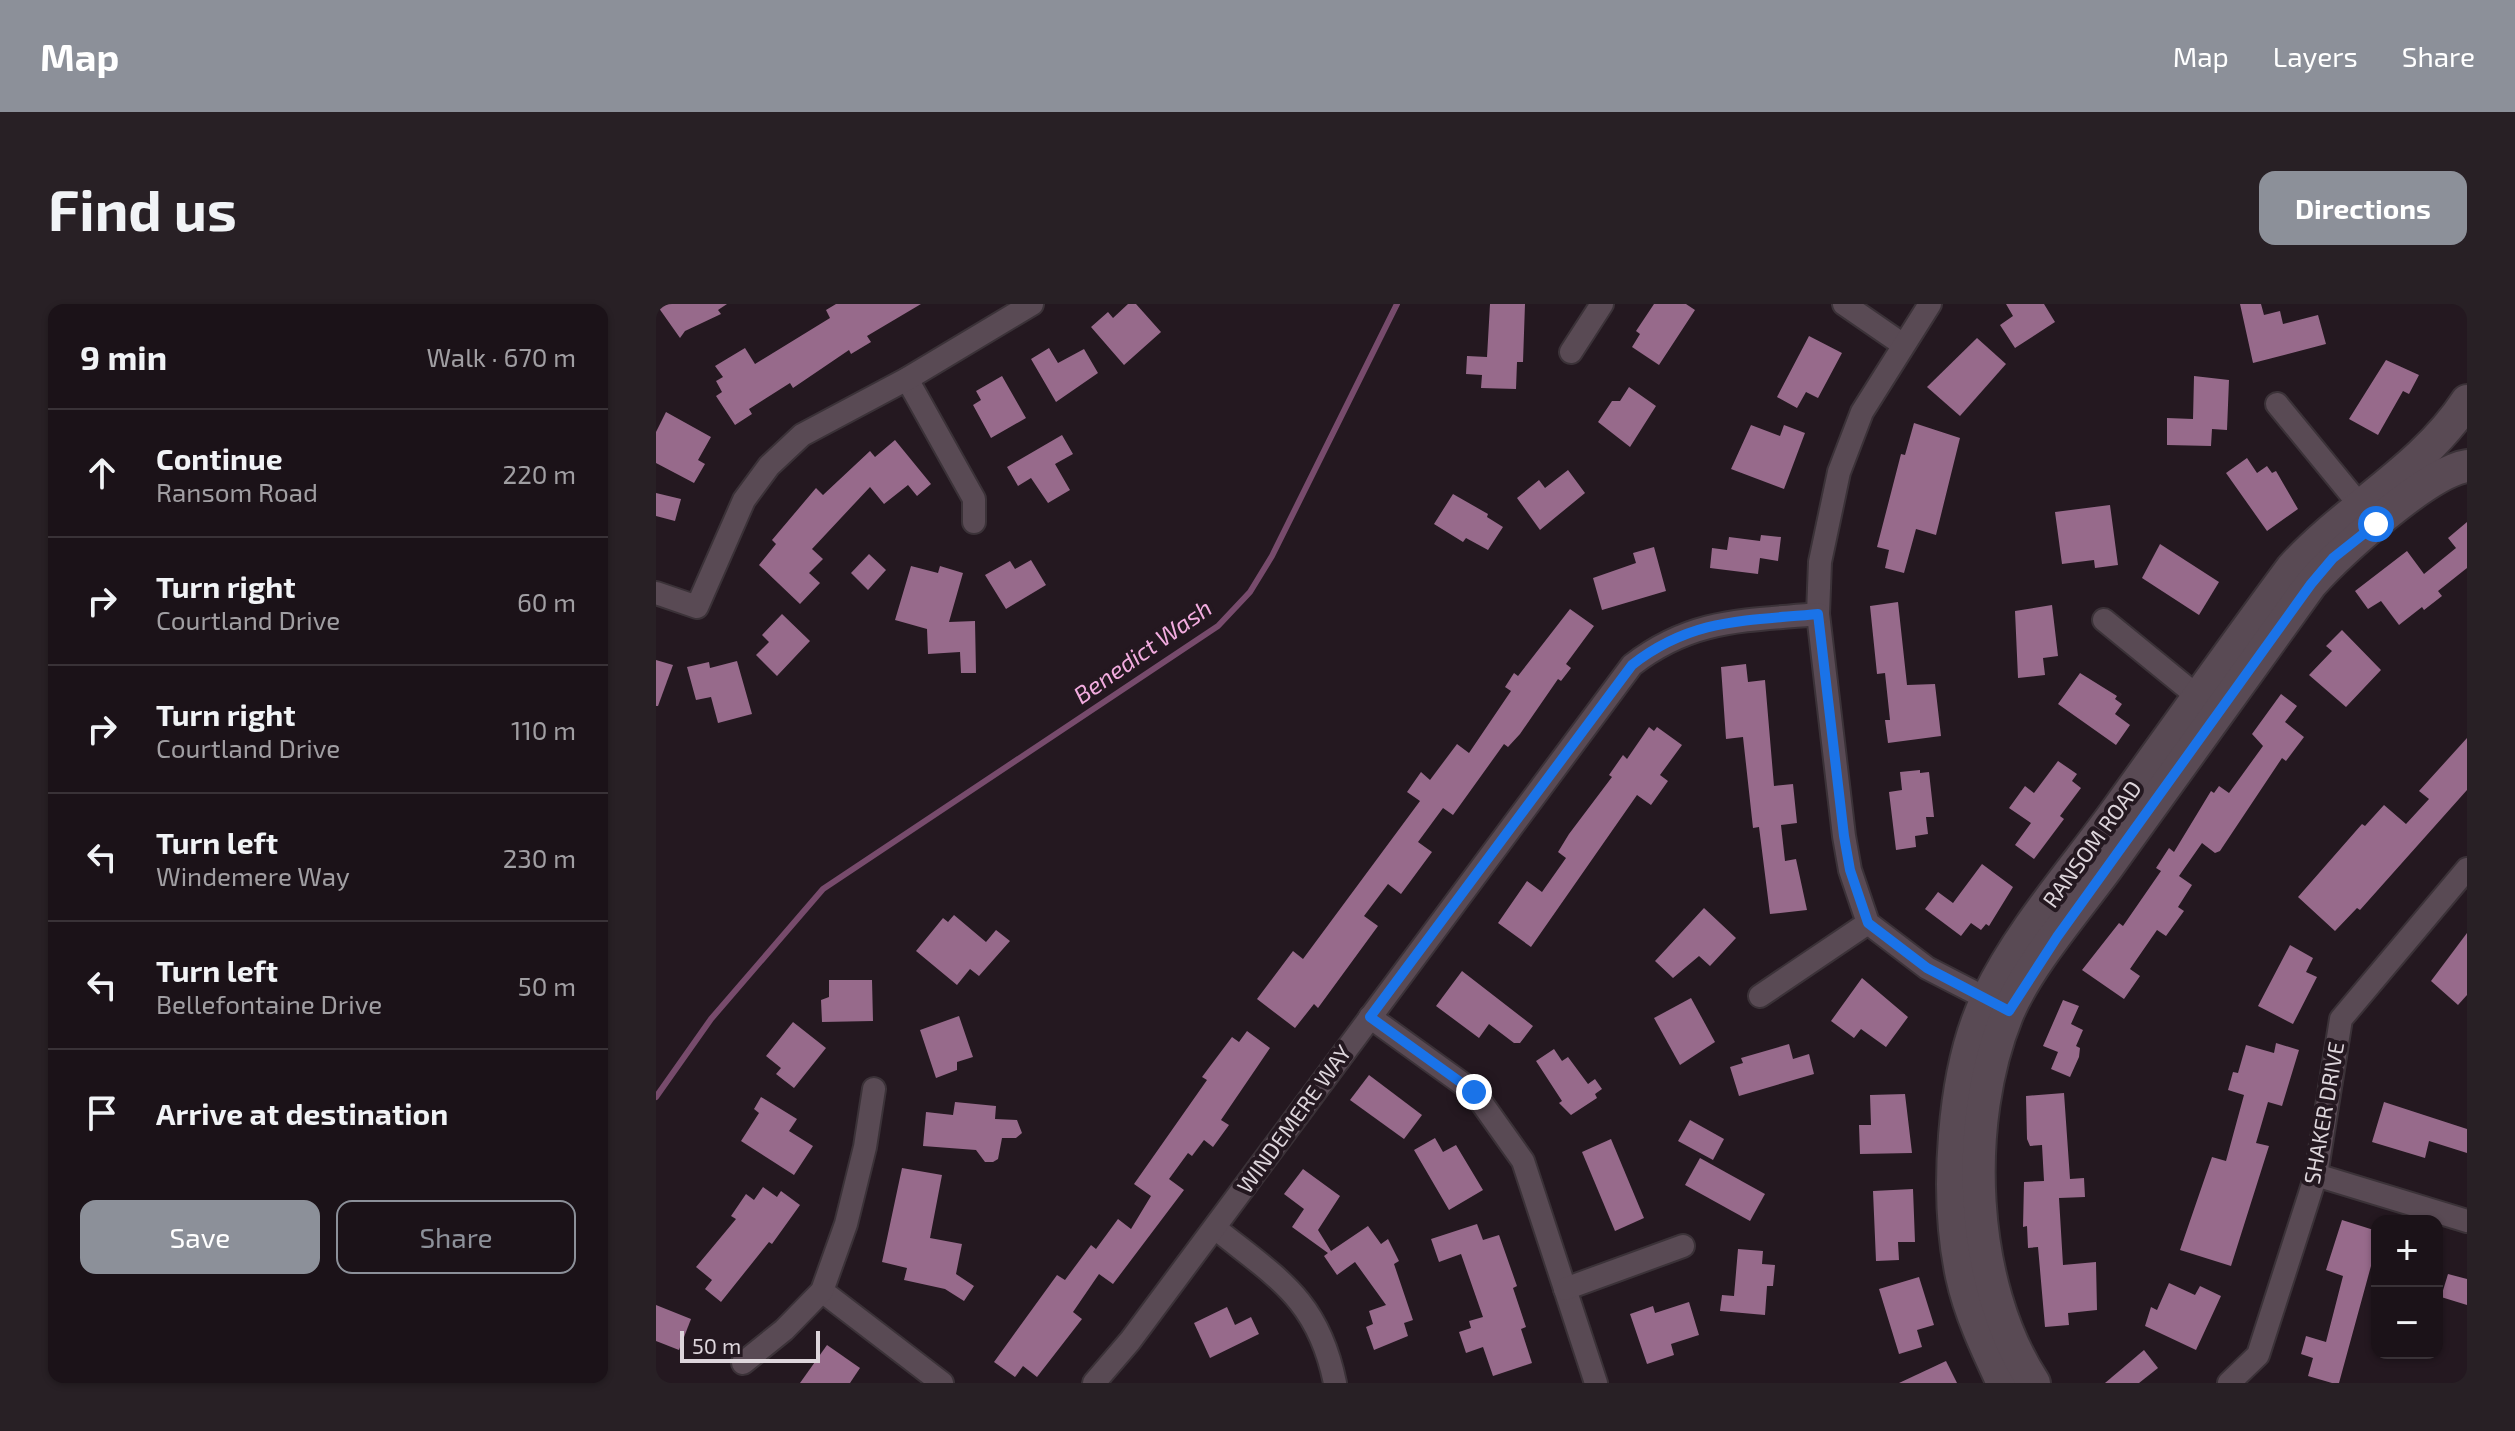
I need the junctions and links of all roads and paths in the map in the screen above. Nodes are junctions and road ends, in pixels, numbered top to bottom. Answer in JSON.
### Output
{"nodes":[{"id":1,"x":1032,"y":304,"type":"edge"},
{"id":2,"x":1602,"y":304,"type":"edge"},
{"id":3,"x":1844,"y":304,"type":"edge"},
{"id":4,"x":1930,"y":304,"type":"edge"},
{"id":5,"x":1902,"y":344,"type":"junction"},
{"id":6,"x":1571,"y":352,"type":"dead end"},
{"id":7,"x":907,"y":379,"type":"junction"},
{"id":8,"x":2467,"y":401,"type":"edge"},
{"id":9,"x":2277,"y":404,"type":"dead end"},
{"id":10,"x":2467,"y":466,"type":"edge"},
{"id":11,"x":2368,"y":515,"type":"junction"},
{"id":12,"x":974,"y":522,"type":"dead end"},
{"id":13,"x":656,"y":593,"type":"edge"},
{"id":14,"x":1818,"y":614,"type":"junction"},
{"id":15,"x":2104,"y":620,"type":"dead end"},
{"id":16,"x":2209,"y":706,"type":"junction"},
{"id":17,"x":2463,"y":880,"type":"edge"},
{"id":18,"x":1868,"y":923,"type":"junction"},
{"id":19,"x":1760,"y":996,"type":"dead end"},
{"id":20,"x":1998,"y":1004,"type":"junction"},
{"id":21,"x":1370,"y":1017,"type":"junction"},
{"id":22,"x":874,"y":1089,"type":"dead end"},
{"id":23,"x":2316,"y":1175,"type":"junction"},
{"id":24,"x":2467,"y":1221,"type":"edge"},
{"id":25,"x":1215,"y":1228,"type":"junction"},
{"id":26,"x":1683,"y":1246,"type":"dead end"},
{"id":27,"x":1565,"y":1289,"type":"junction"},
{"id":28,"x":822,"y":1291,"type":"junction"},
{"id":29,"x":743,"y":1363,"type":"dead end"},
{"id":30,"x":942,"y":1383,"type":"edge"},
{"id":31,"x":1094,"y":1383,"type":"edge"},
{"id":32,"x":1335,"y":1383,"type":"edge"},
{"id":33,"x":1596,"y":1383,"type":"edge"},
{"id":34,"x":2003,"y":1383,"type":"edge"},
{"id":35,"x":2034,"y":1383,"type":"edge"},
{"id":36,"x":2229,"y":1383,"type":"edge"}],
"edges":[{"from":1,"to":7,"type":"street"},
{"from":2,"to":6,"type":"street"},
{"from":3,"to":5,"type":"street"},
{"from":4,"to":5,"type":"street"},
{"from":5,"to":14,"type":"street"},
{"from":7,"to":12,"type":"street"},
{"from":7,"to":13,"type":"street"},
{"from":8,"to":11,"type":"street","name":"RANSOM ROAD"},
{"from":9,"to":11,"type":"street"},
{"from":10,"to":11,"type":"street","name":"RANSOM ROAD"},
{"from":11,"to":16,"type":"street","name":"RANSOM ROAD"},
{"from":14,"to":18,"type":"street"},
{"from":14,"to":21,"type":"street","name":"WINDEMERE WAY"},
{"from":15,"to":16,"type":"street"},
{"from":16,"to":20,"type":"street","name":"RANSOM ROAD"},
{"from":17,"to":23,"type":"street","name":"SHAKER DRIVE"},
{"from":18,"to":19,"type":"street"},
{"from":18,"to":20,"type":"street"},
{"from":20,"to":34,"type":"street","name":"RANSOM ROAD"},
{"from":20,"to":35,"type":"street","name":"RANSOM ROAD"},
{"from":21,"to":25,"type":"street","name":"WINDEMERE WAY"},
{"from":21,"to":27,"type":"street"},
{"from":22,"to":28,"type":"street"},
{"from":23,"to":24,"type":"street"},
{"from":23,"to":36,"type":"street","name":"SHAKER DRIVE"},
{"from":25,"to":31,"type":"street","name":"WINDEMERE WAY"},
{"from":25,"to":32,"type":"street"},
{"from":26,"to":27,"type":"street"},
{"from":27,"to":33,"type":"street"},
{"from":28,"to":29,"type":"street"},
{"from":28,"to":30,"type":"street"}]}
